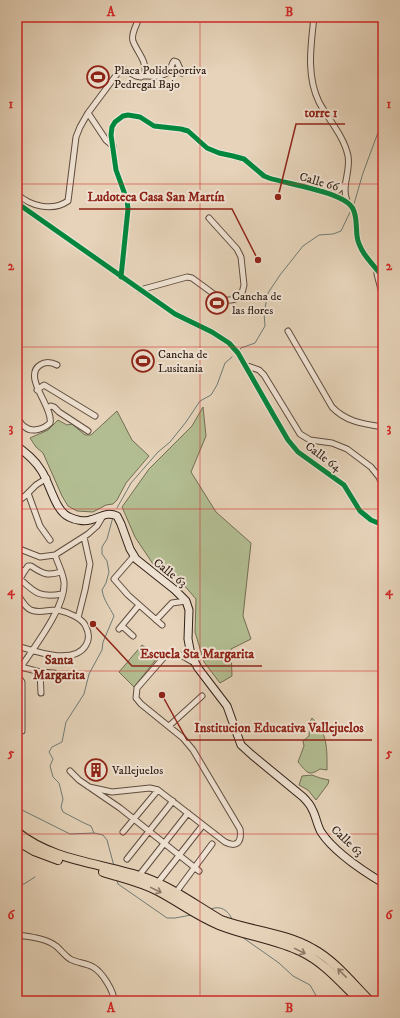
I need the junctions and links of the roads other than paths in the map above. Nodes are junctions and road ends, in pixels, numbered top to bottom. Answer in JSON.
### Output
{"nodes":[{"id":1,"x":135,"y":17,"type":"edge"},
{"id":2,"x":314,"y":17,"type":"edge"},
{"id":3,"x":182,"y":73,"type":"dead end"},
{"id":4,"x":143,"y":76,"type":"junction"},
{"id":5,"x":88,"y":113,"type":"junction"},
{"id":6,"x":113,"y":146,"type":"junction"},
{"id":7,"x":345,"y":184,"type":"junction"},
{"id":8,"x":17,"y":194,"type":"edge"},
{"id":9,"x":330,"y":194,"type":"junction"},
{"id":10,"x":347,"y":201,"type":"junction"},
{"id":11,"x":17,"y":203,"type":"edge"},
{"id":12,"x":209,"y":218,"type":"dead end"},
{"id":13,"x":377,"y":269,"type":"junction"},
{"id":14,"x":121,"y":277,"type":"junction"},
{"id":15,"x":383,"y":277,"type":"edge"},
{"id":16,"x":140,"y":290,"type":"junction"},
{"id":17,"x":383,"y":297,"type":"edge"},
{"id":18,"x":288,"y":331,"type":"dead end"},
{"id":19,"x":57,"y":365,"type":"dead end"},
{"id":20,"x":245,"y":365,"type":"junction"},
{"id":21,"x":37,"y":390,"type":"junction"},
{"id":22,"x":47,"y":408,"type":"junction"},
{"id":23,"x":17,"y":416,"type":"edge"},
{"id":24,"x":95,"y":416,"type":"dead end"},
{"id":25,"x":383,"y":427,"type":"edge"},
{"id":26,"x":88,"y":431,"type":"dead end"},
{"id":27,"x":17,"y":446,"type":"edge"},
{"id":28,"x":47,"y":478,"type":"junction"},
{"id":29,"x":383,"y":486,"type":"edge"},
{"id":30,"x":28,"y":493,"type":"junction"},
{"id":31,"x":17,"y":502,"type":"edge"},
{"id":32,"x":103,"y":515,"type":"junction"},
{"id":33,"x":383,"y":525,"type":"edge"},
{"id":34,"x":84,"y":537,"type":"junction"},
{"id":35,"x":50,"y":540,"type":"dead end"},
{"id":36,"x":17,"y":548,"type":"edge"},
{"id":37,"x":55,"y":555,"type":"junction"},
{"id":38,"x":134,"y":556,"type":"junction"},
{"id":39,"x":17,"y":568,"type":"edge"},
{"id":40,"x":24,"y":572,"type":"junction"},
{"id":41,"x":61,"y":572,"type":"junction"},
{"id":42,"x":18,"y":582,"type":"edge"},
{"id":43,"x":17,"y":594,"type":"edge"},
{"id":44,"x":62,"y":594,"type":"junction"},
{"id":45,"x":186,"y":601,"type":"junction"},
{"id":46,"x":139,"y":605,"type":"junction"},
{"id":47,"x":57,"y":610,"type":"junction"},
{"id":48,"x":78,"y":618,"type":"junction"},
{"id":49,"x":156,"y":620,"type":"junction"},
{"id":50,"x":162,"y":625,"type":"dead end"},
{"id":51,"x":133,"y":636,"type":"dead end"},
{"id":52,"x":17,"y":646,"type":"edge"},
{"id":53,"x":32,"y":651,"type":"junction"},
{"id":54,"x":195,"y":663,"type":"junction"},
{"id":55,"x":21,"y":667,"type":"junction"},
{"id":56,"x":40,"y":672,"type":"junction"},
{"id":57,"x":54,"y":673,"type":"dead end"},
{"id":58,"x":17,"y":674,"type":"edge"},
{"id":59,"x":41,"y":693,"type":"dead end"},
{"id":60,"x":202,"y":696,"type":"dead end"},
{"id":61,"x":168,"y":726,"type":"junction"},
{"id":62,"x":22,"y":732,"type":"dead end"},
{"id":63,"x":70,"y":771,"type":"dead end"},
{"id":64,"x":89,"y":787,"type":"junction"},
{"id":65,"x":158,"y":790,"type":"junction"},
{"id":66,"x":173,"y":801,"type":"junction"},
{"id":67,"x":188,"y":813,"type":"junction"},
{"id":68,"x":134,"y":820,"type":"junction"},
{"id":69,"x":203,"y":825,"type":"junction"},
{"id":70,"x":17,"y":832,"type":"edge"},
{"id":71,"x":123,"y":832,"type":"dead end"},
{"id":72,"x":149,"y":832,"type":"junction"},
{"id":73,"x":17,"y":841,"type":"edge"},
{"id":74,"x":164,"y":844,"type":"junction"},
{"id":75,"x":212,"y":844,"type":"dead end"},
{"id":76,"x":179,"y":856,"type":"junction"},
{"id":77,"x":127,"y":859,"type":"dead end"},
{"id":78,"x":94,"y":867,"type":"junction"},
{"id":79,"x":194,"y":867,"type":"junction"},
{"id":80,"x":199,"y":871,"type":"dead end"},
{"id":81,"x":141,"y":873,"type":"dead end"},
{"id":82,"x":159,"y":881,"type":"dead end"},
{"id":83,"x":383,"y":884,"type":"edge"},
{"id":84,"x":177,"y":891,"type":"dead end"},
{"id":85,"x":251,"y":932,"type":"junction"},
{"id":86,"x":17,"y":935,"type":"edge"},
{"id":87,"x":114,"y":1001,"type":"edge"},
{"id":88,"x":360,"y":1001,"type":"edge"},
{"id":89,"x":370,"y":1001,"type":"edge"}],
"edges":[{"from":1,"to":4,"type":"street"},
{"from":2,"to":7,"type":"street"},
{"from":3,"to":4,"type":"street"},
{"from":4,"to":5,"type":"street"},
{"from":5,"to":6,"type":"street"},
{"from":5,"to":8,"type":"street"},
{"from":6,"to":9,"type":"street","name":"Calle 66"},
{"from":6,"to":14,"type":"street","name":"Calle 66"},
{"from":7,"to":9,"type":"street"},
{"from":7,"to":10,"type":"street"},
{"from":9,"to":10,"type":"street","name":"Calle 66"},
{"from":10,"to":13,"type":"street","name":"Calle 66"},
{"from":11,"to":14,"type":"street","name":"Calle 64"},
{"from":12,"to":16,"type":"street"},
{"from":13,"to":15,"type":"street","name":"Calle 66"},
{"from":13,"to":17,"type":"street"},
{"from":14,"to":16,"type":"street","name":"Calle 64"},
{"from":16,"to":20,"type":"street","name":"Calle 64"},
{"from":18,"to":25,"type":"street"},
{"from":19,"to":21,"type":"street"},
{"from":20,"to":29,"type":"street"},
{"from":20,"to":33,"type":"street","name":"Calle 64"},
{"from":21,"to":22,"type":"street"},
{"from":21,"to":24,"type":"street"},
{"from":22,"to":23,"type":"street"},
{"from":22,"to":26,"type":"street"},
{"from":27,"to":28,"type":"main road"},
{"from":28,"to":30,"type":"street"},
{"from":28,"to":32,"type":"main road"},
{"from":30,"to":31,"type":"street"},
{"from":30,"to":35,"type":"street"},
{"from":32,"to":34,"type":"street"},
{"from":32,"to":38,"type":"main road","name":"Calle 63"},
{"from":34,"to":37,"type":"street"},
{"from":34,"to":48,"type":"street"},
{"from":36,"to":37,"type":"street"},
{"from":37,"to":41,"type":"street"},
{"from":38,"to":45,"type":"main road","name":"Calle 63"},
{"from":38,"to":46,"type":"street"},
{"from":39,"to":40,"type":"street"},
{"from":40,"to":41,"type":"street"},
{"from":40,"to":42,"type":"street"},
{"from":41,"to":44,"type":"street"},
{"from":42,"to":44,"type":"street"},
{"from":43,"to":47,"type":"street"},
{"from":44,"to":47,"type":"street"},
{"from":45,"to":49,"type":"street"},
{"from":45,"to":54,"type":"main road","name":"Calle 63"},
{"from":46,"to":49,"type":"street"},
{"from":46,"to":51,"type":"street"},
{"from":47,"to":48,"type":"street"},
{"from":47,"to":53,"type":"street"},
{"from":48,"to":53,"type":"street"},
{"from":49,"to":50,"type":"street"},
{"from":52,"to":53,"type":"street"},
{"from":53,"to":55,"type":"street"},
{"from":54,"to":61,"type":"street"},
{"from":54,"to":83,"type":"main road","name":"Calle 63"},
{"from":55,"to":56,"type":"street"},
{"from":55,"to":58,"type":"street"},
{"from":56,"to":57,"type":"street"},
{"from":56,"to":59,"type":"street"},
{"from":58,"to":62,"type":"street"},
{"from":60,"to":61,"type":"street"},
{"from":61,"to":69,"type":"street"},
{"from":63,"to":64,"type":"street"},
{"from":64,"to":65,"type":"street"},
{"from":64,"to":68,"type":"street"},
{"from":65,"to":66,"type":"street"},
{"from":65,"to":68,"type":"street"},
{"from":66,"to":67,"type":"street"},
{"from":66,"to":72,"type":"street"},
{"from":67,"to":69,"type":"street"},
{"from":67,"to":74,"type":"street"},
{"from":68,"to":71,"type":"street"},
{"from":68,"to":72,"type":"street"},
{"from":69,"to":76,"type":"street"},
{"from":70,"to":78,"type":"highway"},
{"from":72,"to":74,"type":"street"},
{"from":72,"to":77,"type":"street"},
{"from":73,"to":78,"type":"highway"},
{"from":74,"to":76,"type":"street"},
{"from":74,"to":81,"type":"street"},
{"from":75,"to":79,"type":"street"},
{"from":76,"to":79,"type":"street"},
{"from":76,"to":82,"type":"street"},
{"from":78,"to":85,"type":"highway"},
{"from":79,"to":80,"type":"street"},
{"from":79,"to":84,"type":"street"},
{"from":85,"to":88,"type":"highway","one_way":true},
{"from":89,"to":85,"type":"highway","one_way":true},
{"from":86,"to":87,"type":"street"}]}
